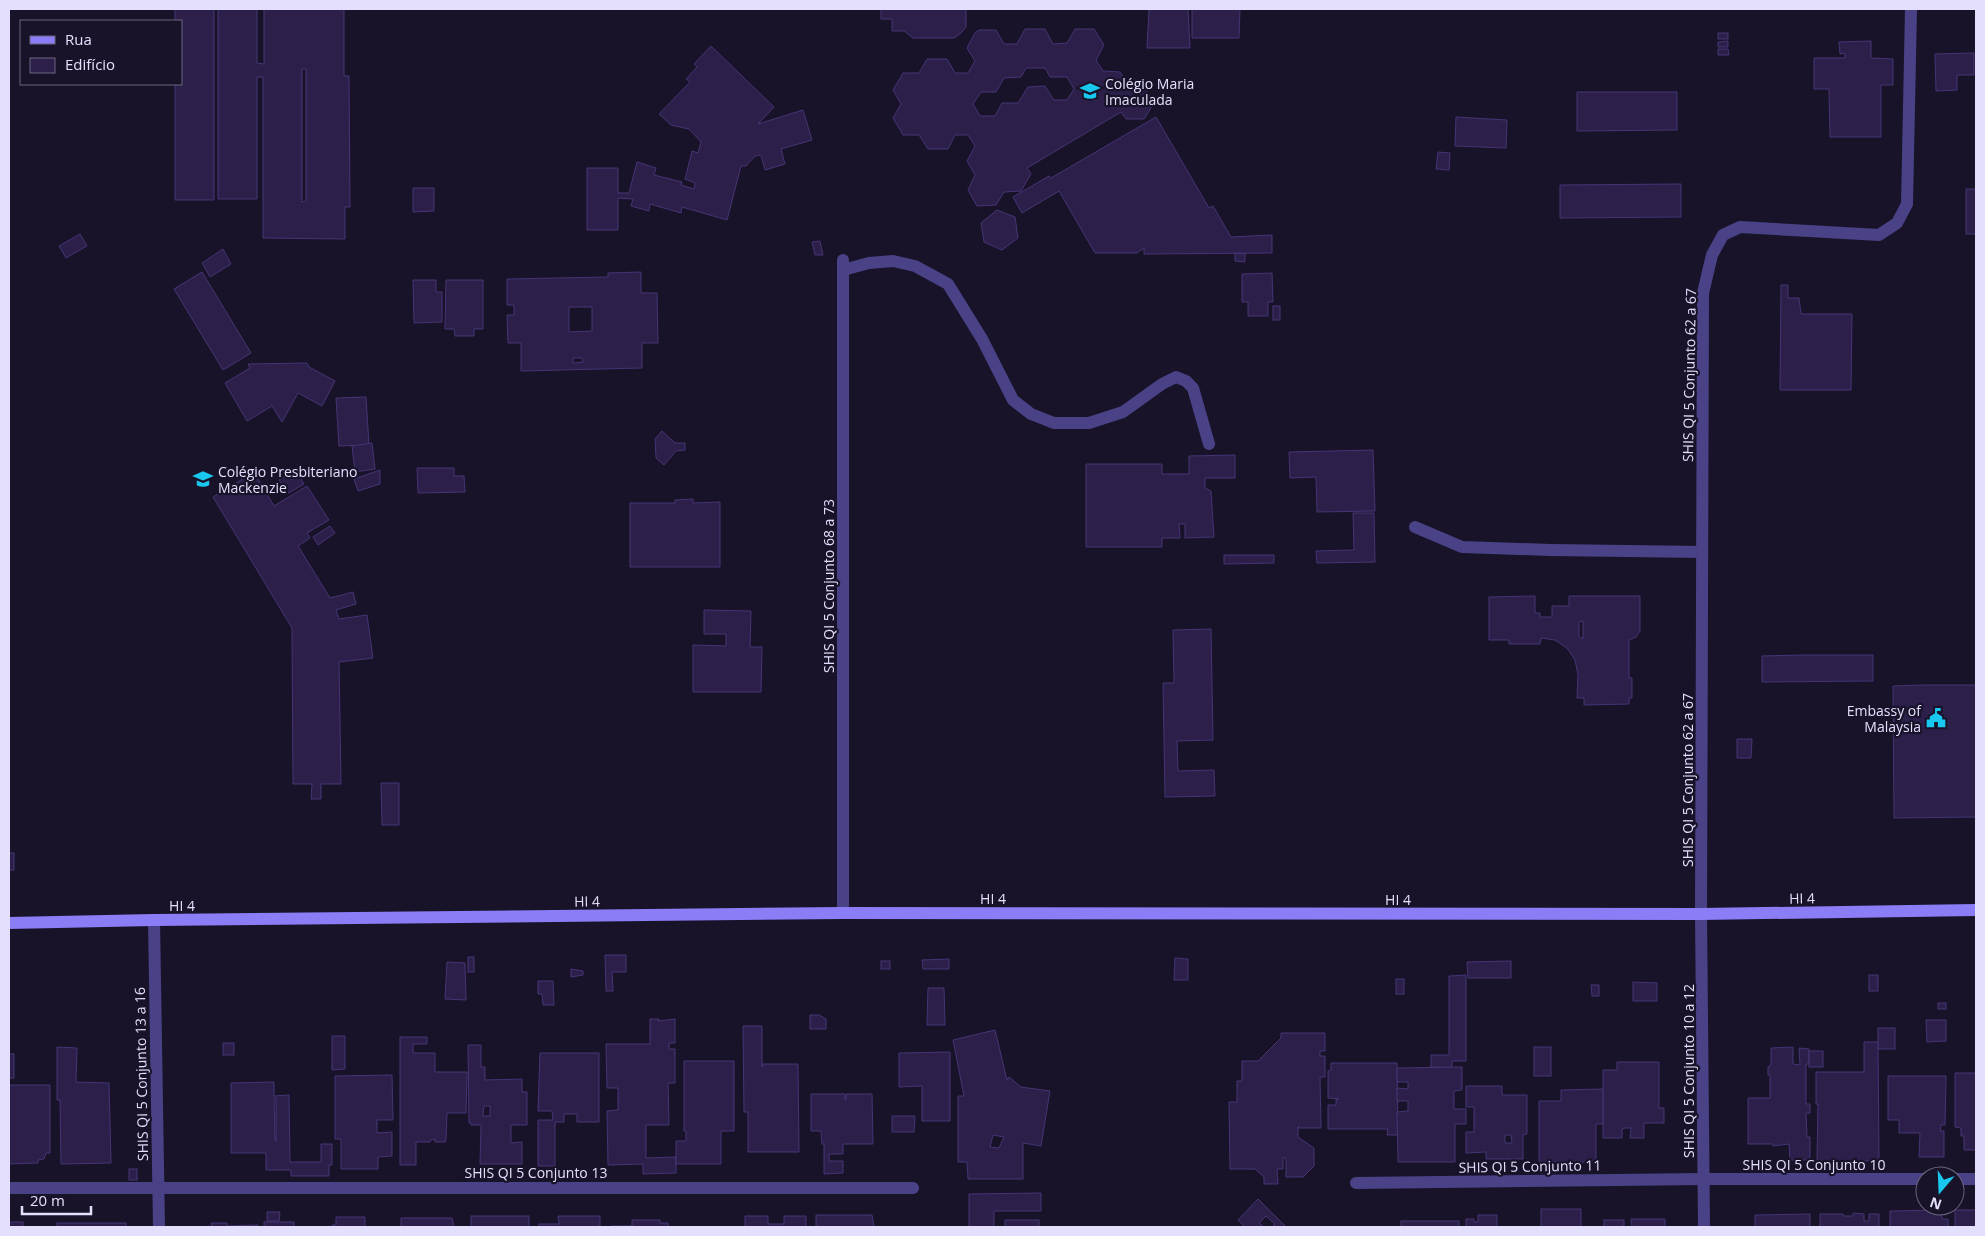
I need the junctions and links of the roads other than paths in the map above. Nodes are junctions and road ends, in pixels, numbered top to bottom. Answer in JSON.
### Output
{"nodes":[{"id":1,"x":1911,"y":9,"type":"edge"},
{"id":2,"x":1209,"y":444,"type":"dead end"},
{"id":3,"x":1415,"y":527,"type":"dead end"},
{"id":4,"x":1702,"y":552,"type":"junction"},
{"id":5,"x":1976,"y":910,"type":"edge"},
{"id":6,"x":843,"y":913,"type":"junction"},
{"id":7,"x":1701,"y":914,"type":"junction"},
{"id":8,"x":154,"y":920,"type":"junction"},
{"id":9,"x":9,"y":923,"type":"edge"},
{"id":10,"x":1704,"y":1179,"type":"junction"},
{"id":11,"x":1915,"y":1179,"type":"edge"},
{"id":12,"x":1356,"y":1183,"type":"dead end"},
{"id":13,"x":9,"y":1188,"type":"edge"},
{"id":14,"x":158,"y":1188,"type":"junction"},
{"id":15,"x":913,"y":1188,"type":"dead end"},
{"id":16,"x":159,"y":1227,"type":"edge"},
{"id":17,"x":1704,"y":1227,"type":"edge"}],
"edges":[{"from":1,"to":4,"type":"street","name":"SHIS QI 5 Conjunto 62 a 67"},
{"from":2,"to":6,"type":"street","name":"SHIS QI 5 Conjunto 68 a 73"},
{"from":3,"to":4,"type":"street"},
{"from":4,"to":7,"type":"street","name":"SHIS QI 5 Conjunto 62 a 67"},
{"from":5,"to":7,"type":"street","name":"HI 4"},
{"from":6,"to":7,"type":"street","name":"HI 4"},
{"from":6,"to":8,"type":"street","name":"HI 4"},
{"from":7,"to":10,"type":"street","name":"SHIS QI 5 Conjunto 10 a 12"},
{"from":8,"to":9,"type":"street","name":"HI 4"},
{"from":8,"to":14,"type":"street","name":"SHIS QI 5 Conjunto 13 a 16"},
{"from":10,"to":11,"type":"street","name":"SHIS QI 5 Conjunto 10"},
{"from":10,"to":12,"type":"street","name":"SHIS QI 5 Conjunto 11"},
{"from":10,"to":17,"type":"street","name":"SHIS QI 5 Conjunto 10 a 12"},
{"from":13,"to":14,"type":"street","name":"SHIS QI 5 Conjunto 13"},
{"from":14,"to":15,"type":"street","name":"SHIS QI 5 Conjunto 13"},
{"from":14,"to":16,"type":"street","name":"SHIS QI 5 Conjunto 13 a 16"}]}
